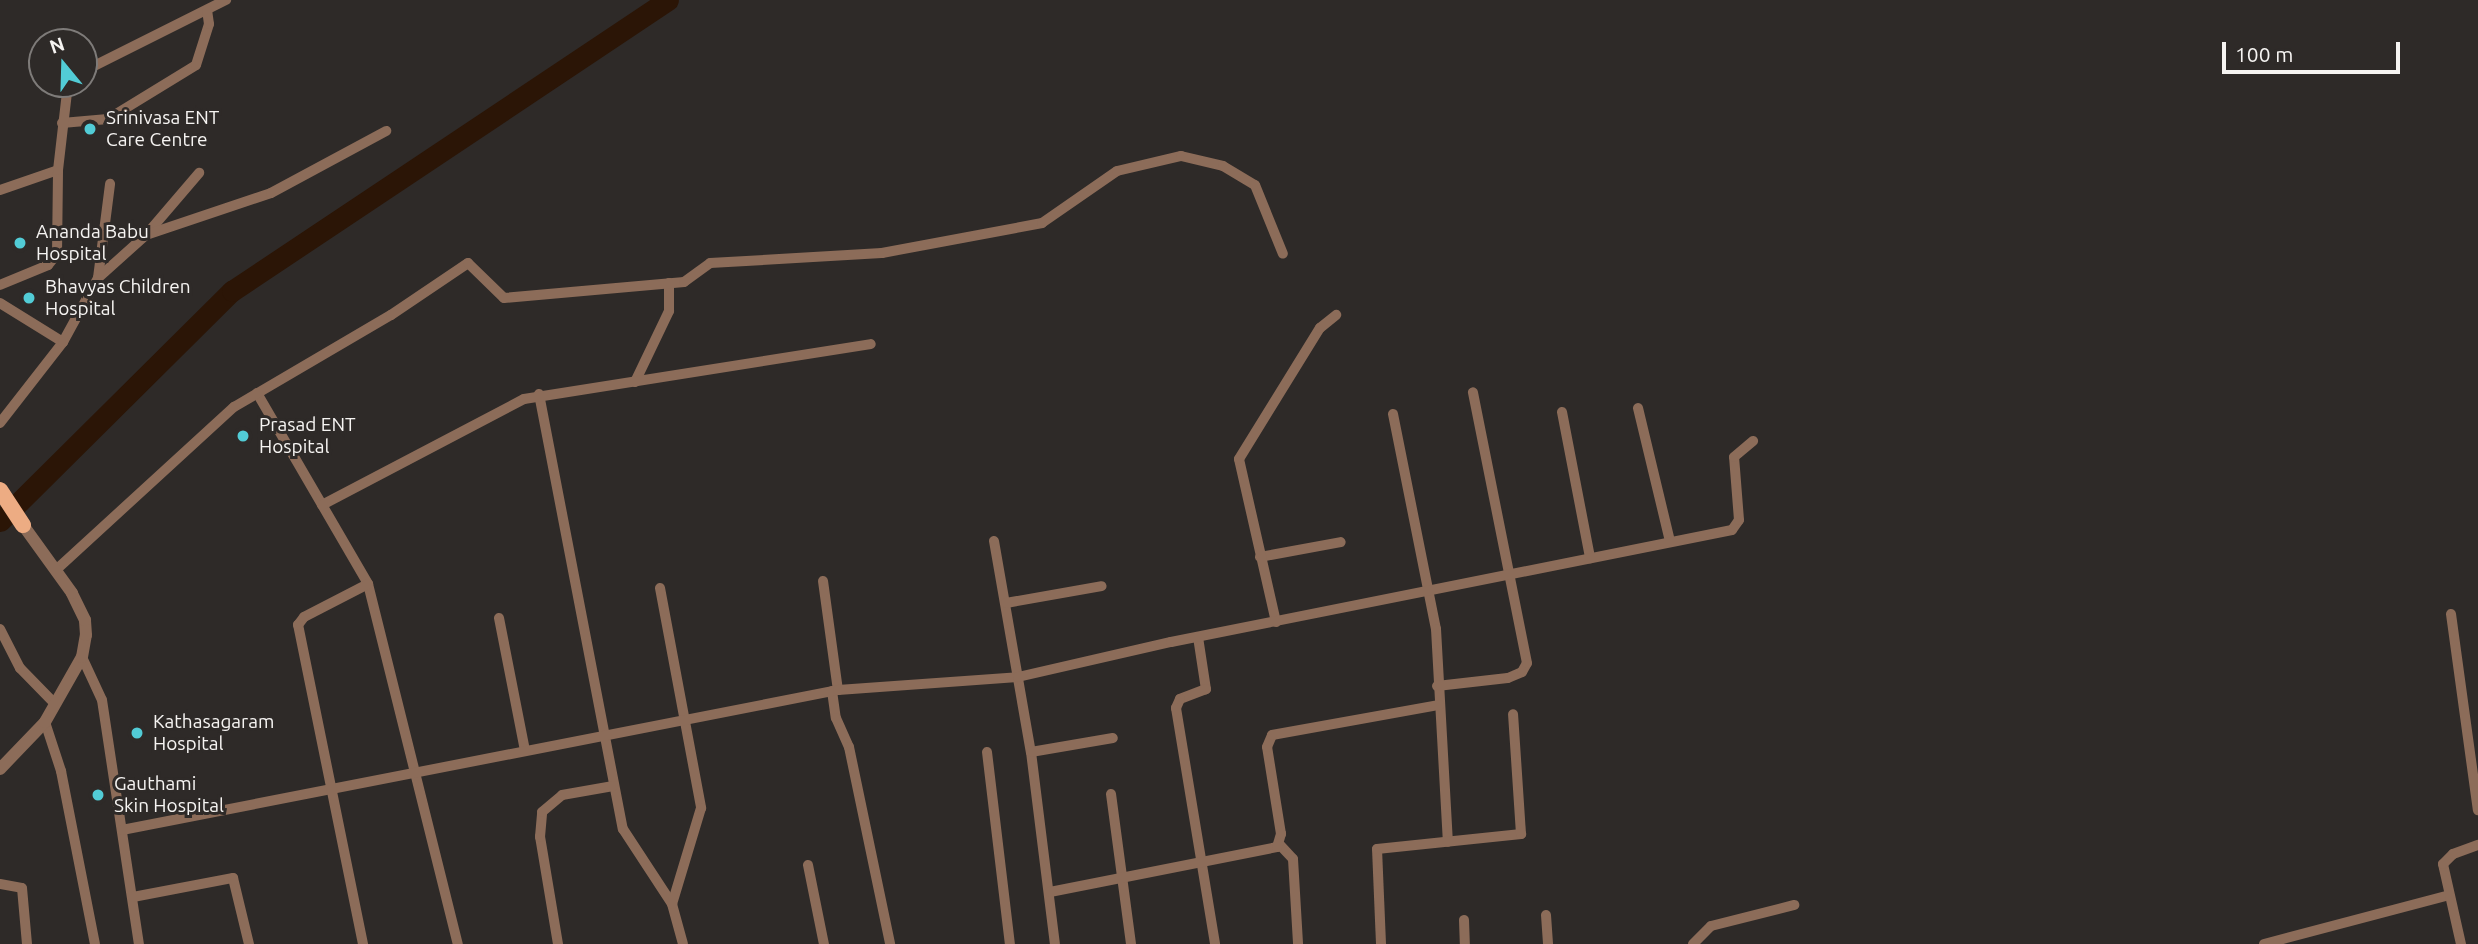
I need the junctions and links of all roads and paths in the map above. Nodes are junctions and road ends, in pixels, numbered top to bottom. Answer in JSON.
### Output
{"nodes":[{"id":1,"x":226,"y":0,"type":"edge"},
{"id":2,"x":207,"y":10,"type":"junction"},
{"id":3,"x":98,"y":64,"type":"edge"},
{"id":4,"x":66,"y":98,"type":"edge"},
{"id":5,"x":62,"y":123,"type":"junction"},
{"id":6,"x":386,"y":131,"type":"dead end"},
{"id":7,"x":58,"y":170,"type":"junction"},
{"id":8,"x":198,"y":173,"type":"dead end"},
{"id":9,"x":110,"y":184,"type":"dead end"},
{"id":10,"x":0,"y":190,"type":"edge"},
{"id":11,"x":146,"y":235,"type":"junction"},
{"id":12,"x":1283,"y":254,"type":"dead end"},
{"id":13,"x":98,"y":278,"type":"junction"},
{"id":14,"x":668,"y":283,"type":"junction"},
{"id":15,"x":0,"y":285,"type":"edge"},
{"id":16,"x":0,"y":303,"type":"edge"},
{"id":17,"x":1336,"y":315,"type":"dead end"},
{"id":18,"x":63,"y":342,"type":"junction"},
{"id":19,"x":871,"y":344,"type":"dead end"},
{"id":20,"x":635,"y":382,"type":"junction"},
{"id":21,"x":1473,"y":393,"type":"dead end"},
{"id":22,"x":257,"y":394,"type":"junction"},
{"id":23,"x":539,"y":394,"type":"junction"},
{"id":24,"x":1639,"y":408,"type":"dead end"},
{"id":25,"x":1562,"y":412,"type":"dead end"},
{"id":26,"x":1394,"y":414,"type":"dead end"},
{"id":27,"x":0,"y":424,"type":"edge"},
{"id":28,"x":1752,"y":441,"type":"dead end"},
{"id":29,"x":0,"y":490,"type":"edge"},
{"id":30,"x":322,"y":505,"type":"junction"},
{"id":31,"x":23,"y":525,"type":"joint"},
{"id":32,"x":994,"y":541,"type":"dead end"},
{"id":33,"x":1670,"y":541,"type":"junction"},
{"id":34,"x":1341,"y":542,"type":"dead end"},
{"id":35,"x":1260,"y":557,"type":"junction"},
{"id":36,"x":1590,"y":558,"type":"junction"},
{"id":37,"x":57,"y":569,"type":"junction"},
{"id":38,"x":1509,"y":575,"type":"junction"},
{"id":39,"x":823,"y":581,"type":"dead end"},
{"id":40,"x":368,"y":584,"type":"junction"},
{"id":41,"x":1102,"y":586,"type":"dead end"},
{"id":42,"x":660,"y":588,"type":"dead end"},
{"id":43,"x":1430,"y":591,"type":"junction"},
{"id":44,"x":1006,"y":603,"type":"junction"},
{"id":45,"x":2451,"y":614,"type":"dead end"},
{"id":46,"x":499,"y":618,"type":"dead end"},
{"id":47,"x":1276,"y":622,"type":"junction"},
{"id":48,"x":0,"y":629,"type":"edge"},
{"id":49,"x":1198,"y":637,"type":"junction"},
{"id":50,"x":82,"y":657,"type":"junction"},
{"id":51,"x":1018,"y":677,"type":"junction"},
{"id":52,"x":1437,"y":685,"type":"junction"},
{"id":53,"x":835,"y":691,"type":"junction"},
{"id":54,"x":55,"y":704,"type":"junction"},
{"id":55,"x":1438,"y":705,"type":"junction"},
{"id":56,"x":1513,"y":714,"type":"dead end"},
{"id":57,"x":682,"y":717,"type":"junction"},
{"id":58,"x":45,"y":722,"type":"junction"},
{"id":59,"x":602,"y":734,"type":"junction"},
{"id":60,"x":1113,"y":738,"type":"dead end"},
{"id":61,"x":525,"y":750,"type":"junction"},
{"id":62,"x":987,"y":752,"type":"dead end"},
{"id":63,"x":1031,"y":752,"type":"junction"},
{"id":64,"x":0,"y":769,"type":"edge"},
{"id":65,"x":418,"y":772,"type":"junction"},
{"id":66,"x":613,"y":786,"type":"junction"},
{"id":67,"x":334,"y":789,"type":"junction"},
{"id":68,"x":1111,"y":794,"type":"dead end"},
{"id":69,"x":2478,"y":810,"type":"edge"},
{"id":70,"x":122,"y":830,"type":"junction"},
{"id":71,"x":1448,"y":842,"type":"junction"},
{"id":72,"x":1280,"y":845,"type":"junction"},
{"id":73,"x":2478,"y":845,"type":"edge"},
{"id":74,"x":1203,"y":862,"type":"junction"},
{"id":75,"x":808,"y":866,"type":"dead end"},
{"id":76,"x":1124,"y":879,"type":"junction"},
{"id":77,"x":0,"y":884,"type":"edge"},
{"id":78,"x":1050,"y":892,"type":"junction"},
{"id":79,"x":2449,"y":895,"type":"junction"},
{"id":80,"x":133,"y":897,"type":"junction"},
{"id":81,"x":671,"y":904,"type":"junction"},
{"id":82,"x":1794,"y":905,"type":"dead end"},
{"id":83,"x":1546,"y":915,"type":"dead end"},
{"id":84,"x":1464,"y":920,"type":"dead end"},
{"id":85,"x":27,"y":944,"type":"edge"},
{"id":86,"x":95,"y":944,"type":"edge"},
{"id":87,"x":139,"y":944,"type":"edge"},
{"id":88,"x":249,"y":944,"type":"edge"},
{"id":89,"x":363,"y":944,"type":"edge"},
{"id":90,"x":458,"y":944,"type":"edge"},
{"id":91,"x":558,"y":944,"type":"edge"},
{"id":92,"x":683,"y":944,"type":"edge"},
{"id":93,"x":824,"y":944,"type":"edge"},
{"id":94,"x":890,"y":944,"type":"edge"},
{"id":95,"x":1010,"y":944,"type":"edge"},
{"id":96,"x":1055,"y":944,"type":"edge"},
{"id":97,"x":1131,"y":944,"type":"edge"},
{"id":98,"x":1215,"y":944,"type":"edge"},
{"id":99,"x":1298,"y":944,"type":"edge"},
{"id":100,"x":1381,"y":944,"type":"edge"},
{"id":101,"x":1465,"y":944,"type":"edge"},
{"id":102,"x":1548,"y":944,"type":"edge"},
{"id":103,"x":1693,"y":944,"type":"edge"},
{"id":104,"x":2264,"y":944,"type":"edge"},
{"id":105,"x":2461,"y":944,"type":"edge"}],
"edges":[{"from":1,"to":2,"type":"street"},
{"from":2,"to":3,"type":"street"},
{"from":2,"to":5,"type":"street"},
{"from":4,"to":5,"type":"street"},
{"from":5,"to":7,"type":"street"},
{"from":6,"to":11,"type":"street"},
{"from":7,"to":10,"type":"street"},
{"from":7,"to":15,"type":"street"},
{"from":8,"to":11,"type":"street"},
{"from":9,"to":13,"type":"street"},
{"from":11,"to":13,"type":"street"},
{"from":12,"to":14,"type":"street"},
{"from":13,"to":18,"type":"street"},
{"from":14,"to":20,"type":"street"},
{"from":14,"to":22,"type":"street"},
{"from":16,"to":18,"type":"street"},
{"from":17,"to":35,"type":"street"},
{"from":18,"to":27,"type":"street"},
{"from":19,"to":20,"type":"street"},
{"from":20,"to":23,"type":"street"},
{"from":21,"to":38,"type":"street"},
{"from":22,"to":30,"type":"street"},
{"from":22,"to":37,"type":"street"},
{"from":23,"to":30,"type":"street"},
{"from":23,"to":59,"type":"street"},
{"from":24,"to":33,"type":"street"},
{"from":25,"to":36,"type":"street"},
{"from":26,"to":43,"type":"street"},
{"from":28,"to":33,"type":"street"},
{"from":29,"to":31,"type":"main road"},
{"from":30,"to":40,"type":"street"},
{"from":31,"to":37,"type":"street"},
{"from":32,"to":44,"type":"street"},
{"from":33,"to":36,"type":"street"},
{"from":34,"to":35,"type":"street"},
{"from":35,"to":47,"type":"street"},
{"from":36,"to":38,"type":"street"},
{"from":37,"to":50,"type":"street"},
{"from":38,"to":43,"type":"street"},
{"from":38,"to":52,"type":"street"},
{"from":39,"to":53,"type":"street"},
{"from":40,"to":65,"type":"street"},
{"from":40,"to":67,"type":"street"},
{"from":41,"to":44,"type":"street"},
{"from":42,"to":57,"type":"street"},
{"from":43,"to":47,"type":"street"},
{"from":43,"to":52,"type":"street"},
{"from":44,"to":51,"type":"street"},
{"from":45,"to":69,"type":"street"},
{"from":46,"to":61,"type":"street"},
{"from":47,"to":49,"type":"street"},
{"from":48,"to":54,"type":"street"},
{"from":49,"to":51,"type":"street"},
{"from":49,"to":74,"type":"street"},
{"from":50,"to":54,"type":"street"},
{"from":50,"to":70,"type":"street"},
{"from":51,"to":53,"type":"street"},
{"from":51,"to":63,"type":"street"},
{"from":52,"to":55,"type":"street"},
{"from":53,"to":57,"type":"street"},
{"from":53,"to":94,"type":"street"},
{"from":54,"to":58,"type":"street"},
{"from":55,"to":71,"type":"street"},
{"from":55,"to":72,"type":"street"},
{"from":56,"to":71,"type":"street"},
{"from":57,"to":59,"type":"street"},
{"from":57,"to":81,"type":"street"},
{"from":58,"to":64,"type":"street"},
{"from":58,"to":86,"type":"street"},
{"from":59,"to":61,"type":"street"},
{"from":59,"to":66,"type":"street"},
{"from":60,"to":63,"type":"street"},
{"from":61,"to":65,"type":"street"},
{"from":62,"to":95,"type":"street"},
{"from":63,"to":78,"type":"street"},
{"from":65,"to":67,"type":"street"},
{"from":65,"to":90,"type":"street"},
{"from":66,"to":81,"type":"street"},
{"from":66,"to":91,"type":"street"},
{"from":67,"to":70,"type":"street"},
{"from":67,"to":89,"type":"street"},
{"from":68,"to":76,"type":"street"},
{"from":70,"to":80,"type":"street"},
{"from":71,"to":100,"type":"street"},
{"from":72,"to":74,"type":"street"},
{"from":72,"to":99,"type":"street"},
{"from":73,"to":79,"type":"street"},
{"from":74,"to":76,"type":"street"},
{"from":74,"to":98,"type":"street"},
{"from":75,"to":93,"type":"street"},
{"from":76,"to":78,"type":"street"},
{"from":76,"to":97,"type":"street"},
{"from":77,"to":85,"type":"street"},
{"from":78,"to":96,"type":"street"},
{"from":79,"to":104,"type":"street"},
{"from":79,"to":105,"type":"street"},
{"from":80,"to":87,"type":"street"},
{"from":80,"to":88,"type":"street"},
{"from":81,"to":92,"type":"street"},
{"from":82,"to":103,"type":"street"},
{"from":83,"to":102,"type":"street"},
{"from":84,"to":101,"type":"street"}]}
